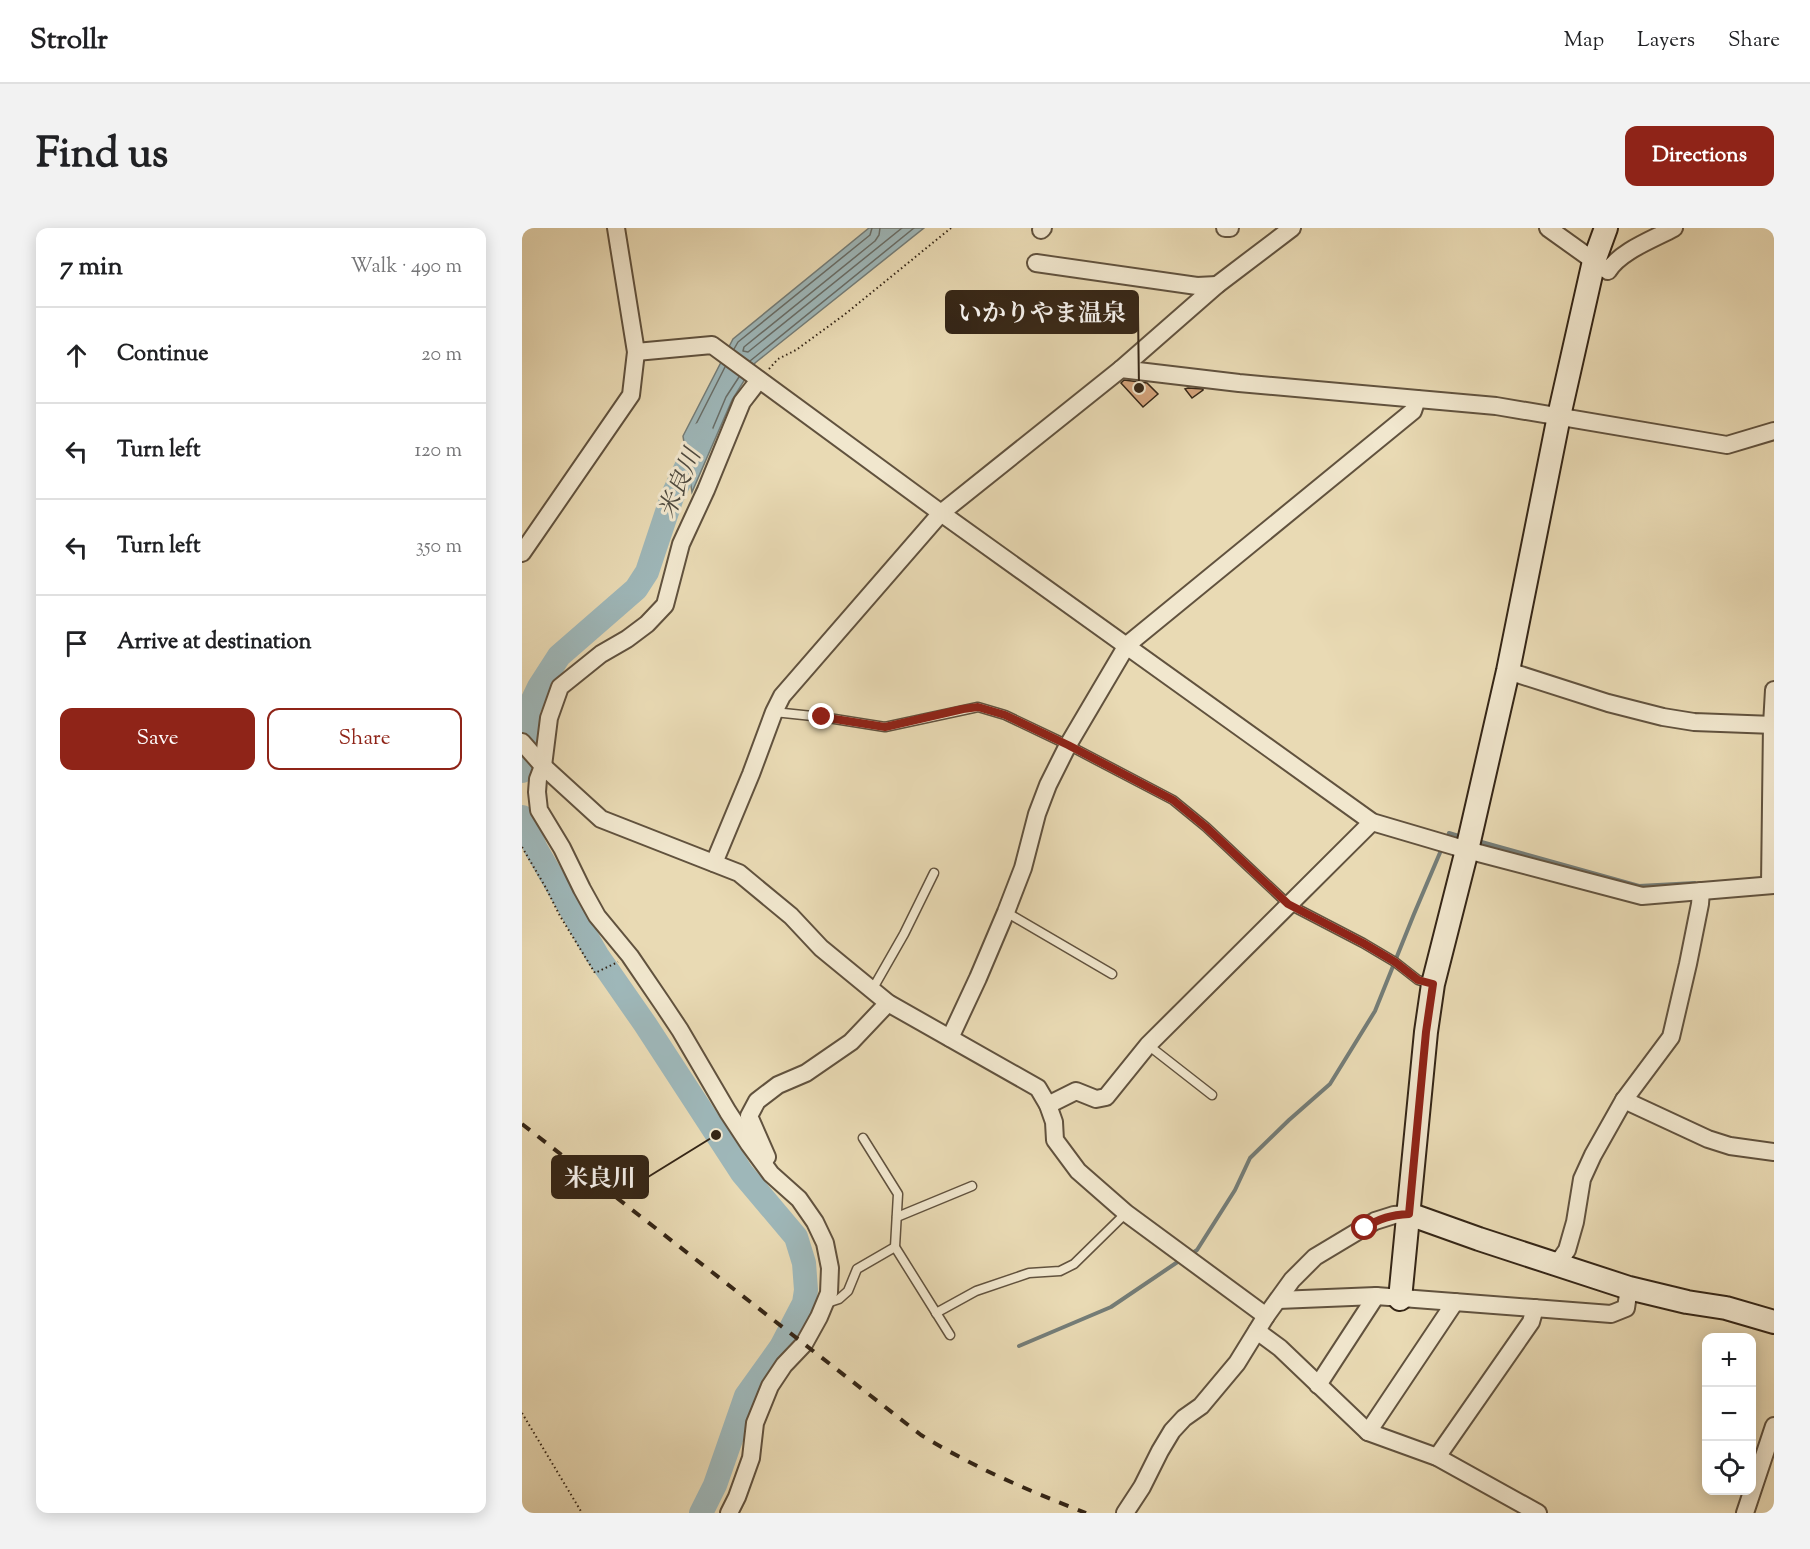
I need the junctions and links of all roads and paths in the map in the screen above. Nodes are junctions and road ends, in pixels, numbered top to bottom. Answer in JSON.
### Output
{"nodes":[{"id":1,"x":616,"y":228,"type":"edge"},
{"id":2,"x":951,"y":228,"type":"edge"},
{"id":3,"x":1292,"y":228,"type":"edge"},
{"id":4,"x":1548,"y":228,"type":"edge"},
{"id":5,"x":1606,"y":228,"type":"edge"},
{"id":6,"x":1674,"y":228,"type":"edge"},
{"id":7,"x":1594,"y":261,"type":"junction"},
{"id":8,"x":1036,"y":263,"type":"dead end"},
{"id":9,"x":1216,"y":285,"type":"junction"},
{"id":10,"x":636,"y":352,"type":"junction"},
{"id":11,"x":1121,"y":369,"type":"junction"},
{"id":12,"x":759,"y":380,"type":"junction"},
{"id":13,"x":1417,"y":399,"type":"junction"},
{"id":14,"x":1559,"y":416,"type":"junction"},
{"id":15,"x":1774,"y":431,"type":"edge"},
{"id":16,"x":941,"y":513,"type":"junction"},
{"id":17,"x":522,"y":553,"type":"edge"},
{"id":18,"x":1127,"y":645,"type":"junction"},
{"id":19,"x":1508,"y":671,"type":"junction"},
{"id":20,"x":1774,"y":690,"type":"edge"},
{"id":21,"x":774,"y":712,"type":"junction"},
{"id":22,"x":1773,"y":725,"type":"edge"},
{"id":23,"x":522,"y":742,"type":"edge"},
{"id":24,"x":1068,"y":745,"type":"junction"},
{"id":25,"x":543,"y":766,"type":"junction"},
{"id":26,"x":1372,"y":822,"type":"junction"},
{"id":27,"x":522,"y":847,"type":"edge"},
{"id":28,"x":1467,"y":850,"type":"junction"},
{"id":29,"x":714,"y":863,"type":"junction"},
{"id":30,"x":934,"y":873,"type":"dead end"},
{"id":31,"x":1772,"y":885,"type":"edge"},
{"id":32,"x":1701,"y":891,"type":"junction"},
{"id":33,"x":1288,"y":904,"type":"junction"},
{"id":34,"x":1006,"y":912,"type":"junction"},
{"id":35,"x":630,"y":956,"type":"junction"},
{"id":36,"x":1112,"y":974,"type":"dead end"},
{"id":37,"x":1433,"y":984,"type":"junction"},
{"id":38,"x":872,"y":990,"type":"junction"},
{"id":39,"x":888,"y":1003,"type":"junction"},
{"id":40,"x":950,"y":1038,"type":"junction"},
{"id":41,"x":1148,"y":1045,"type":"junction"},
{"id":42,"x":1212,"y":1095,"type":"dead end"},
{"id":43,"x":1624,"y":1100,"type":"junction"},
{"id":44,"x":1048,"y":1106,"type":"junction"},
{"id":45,"x":863,"y":1138,"type":"dead end"},
{"id":46,"x":1774,"y":1152,"type":"edge"},
{"id":47,"x":771,"y":1174,"type":"junction"},
{"id":48,"x":972,"y":1186,"type":"dead end"},
{"id":49,"x":1126,"y":1213,"type":"junction"},
{"id":50,"x":1409,"y":1214,"type":"junction"},
{"id":51,"x":897,"y":1217,"type":"junction"},
{"id":52,"x":896,"y":1247,"type":"junction"},
{"id":53,"x":1557,"y":1264,"type":"junction"},
{"id":54,"x":1629,"y":1288,"type":"junction"},
{"id":55,"x":1376,"y":1296,"type":"junction"},
{"id":56,"x":1400,"y":1299,"type":"junction"},
{"id":57,"x":1278,"y":1300,"type":"junction"},
{"id":58,"x":1455,"y":1302,"type":"junction"},
{"id":59,"x":824,"y":1304,"type":"junction"},
{"id":60,"x":1535,"y":1308,"type":"junction"},
{"id":61,"x":936,"y":1313,"type":"junction"},
{"id":62,"x":1266,"y":1316,"type":"junction"},
{"id":63,"x":1774,"y":1322,"type":"edge"},
{"id":64,"x":1257,"y":1331,"type":"junction"},
{"id":65,"x":950,"y":1335,"type":"dead end"},
{"id":66,"x":1318,"y":1385,"type":"junction"},
{"id":67,"x":522,"y":1413,"type":"edge"},
{"id":68,"x":1774,"y":1426,"type":"edge"},
{"id":69,"x":1368,"y":1432,"type":"junction"},
{"id":70,"x":1437,"y":1457,"type":"junction"},
{"id":71,"x":740,"y":1505,"type":"edge"},
{"id":72,"x":582,"y":1513,"type":"edge"},
{"id":73,"x":729,"y":1513,"type":"edge"},
{"id":74,"x":1125,"y":1513,"type":"edge"},
{"id":75,"x":1538,"y":1513,"type":"edge"},
{"id":76,"x":1745,"y":1513,"type":"edge"}],
"edges":[{"from":1,"to":10,"type":"street"},
{"from":2,"to":12,"type":"path"},
{"from":3,"to":9,"type":"street"},
{"from":4,"to":7,"type":"street"},
{"from":5,"to":7,"type":"street"},
{"from":6,"to":7,"type":"street"},
{"from":7,"to":14,"type":"street"},
{"from":8,"to":9,"type":"street"},
{"from":9,"to":11,"type":"street"},
{"from":10,"to":12,"type":"street"},
{"from":10,"to":17,"type":"street"},
{"from":11,"to":13,"type":"street"},
{"from":11,"to":16,"type":"street"},
{"from":12,"to":16,"type":"street"},
{"from":12,"to":25,"type":"street"},
{"from":13,"to":14,"type":"street"},
{"from":13,"to":18,"type":"street"},
{"from":14,"to":15,"type":"street"},
{"from":14,"to":19,"type":"street"},
{"from":16,"to":18,"type":"street"},
{"from":16,"to":21,"type":"street"},
{"from":18,"to":24,"type":"street"},
{"from":18,"to":26,"type":"street"},
{"from":19,"to":22,"type":"street"},
{"from":19,"to":28,"type":"street"},
{"from":20,"to":22,"type":"street"},
{"from":21,"to":24,"type":"lane"},
{"from":21,"to":29,"type":"street"},
{"from":22,"to":31,"type":"street"},
{"from":23,"to":25,"type":"street"},
{"from":24,"to":33,"type":"lane"},
{"from":24,"to":34,"type":"street"},
{"from":25,"to":29,"type":"street"},
{"from":25,"to":35,"type":"street"},
{"from":26,"to":28,"type":"street"},
{"from":26,"to":33,"type":"street"},
{"from":27,"to":35,"type":"path"},
{"from":28,"to":32,"type":"street"},
{"from":28,"to":37,"type":"street"},
{"from":29,"to":38,"type":"street"},
{"from":30,"to":38,"type":"lane"},
{"from":31,"to":32,"type":"street"},
{"from":32,"to":43,"type":"street"},
{"from":33,"to":37,"type":"lane"},
{"from":33,"to":41,"type":"street"},
{"from":34,"to":36,"type":"lane"},
{"from":34,"to":40,"type":"street"},
{"from":35,"to":47,"type":"street"},
{"from":37,"to":50,"type":"street"},
{"from":38,"to":39,"type":"street"},
{"from":39,"to":40,"type":"street"},
{"from":39,"to":47,"type":"street"},
{"from":40,"to":44,"type":"street"},
{"from":41,"to":42,"type":"lane"},
{"from":41,"to":44,"type":"street"},
{"from":43,"to":46,"type":"street"},
{"from":43,"to":53,"type":"street"},
{"from":44,"to":49,"type":"street"},
{"from":45,"to":51,"type":"lane"},
{"from":47,"to":59,"type":"street"},
{"from":48,"to":51,"type":"lane"},
{"from":49,"to":61,"type":"lane"},
{"from":49,"to":62,"type":"street"},
{"from":50,"to":53,"type":"street"},
{"from":50,"to":56,"type":"street"},
{"from":50,"to":57,"type":"street"},
{"from":51,"to":52,"type":"lane"},
{"from":52,"to":59,"type":"lane"},
{"from":52,"to":61,"type":"lane"},
{"from":53,"to":54,"type":"street"},
{"from":54,"to":60,"type":"street"},
{"from":54,"to":63,"type":"street"},
{"from":55,"to":56,"type":"street"},
{"from":55,"to":57,"type":"street"},
{"from":55,"to":66,"type":"street"},
{"from":56,"to":58,"type":"street"},
{"from":57,"to":62,"type":"street"},
{"from":58,"to":60,"type":"street"},
{"from":58,"to":69,"type":"street"},
{"from":59,"to":71,"type":"street"},
{"from":60,"to":70,"type":"street"},
{"from":61,"to":65,"type":"lane"},
{"from":62,"to":64,"type":"street"},
{"from":64,"to":66,"type":"street"},
{"from":64,"to":74,"type":"street"},
{"from":66,"to":69,"type":"street"},
{"from":67,"to":72,"type":"path"},
{"from":68,"to":76,"type":"street"},
{"from":69,"to":70,"type":"street"},
{"from":70,"to":75,"type":"street"},
{"from":71,"to":73,"type":"street"}]}
